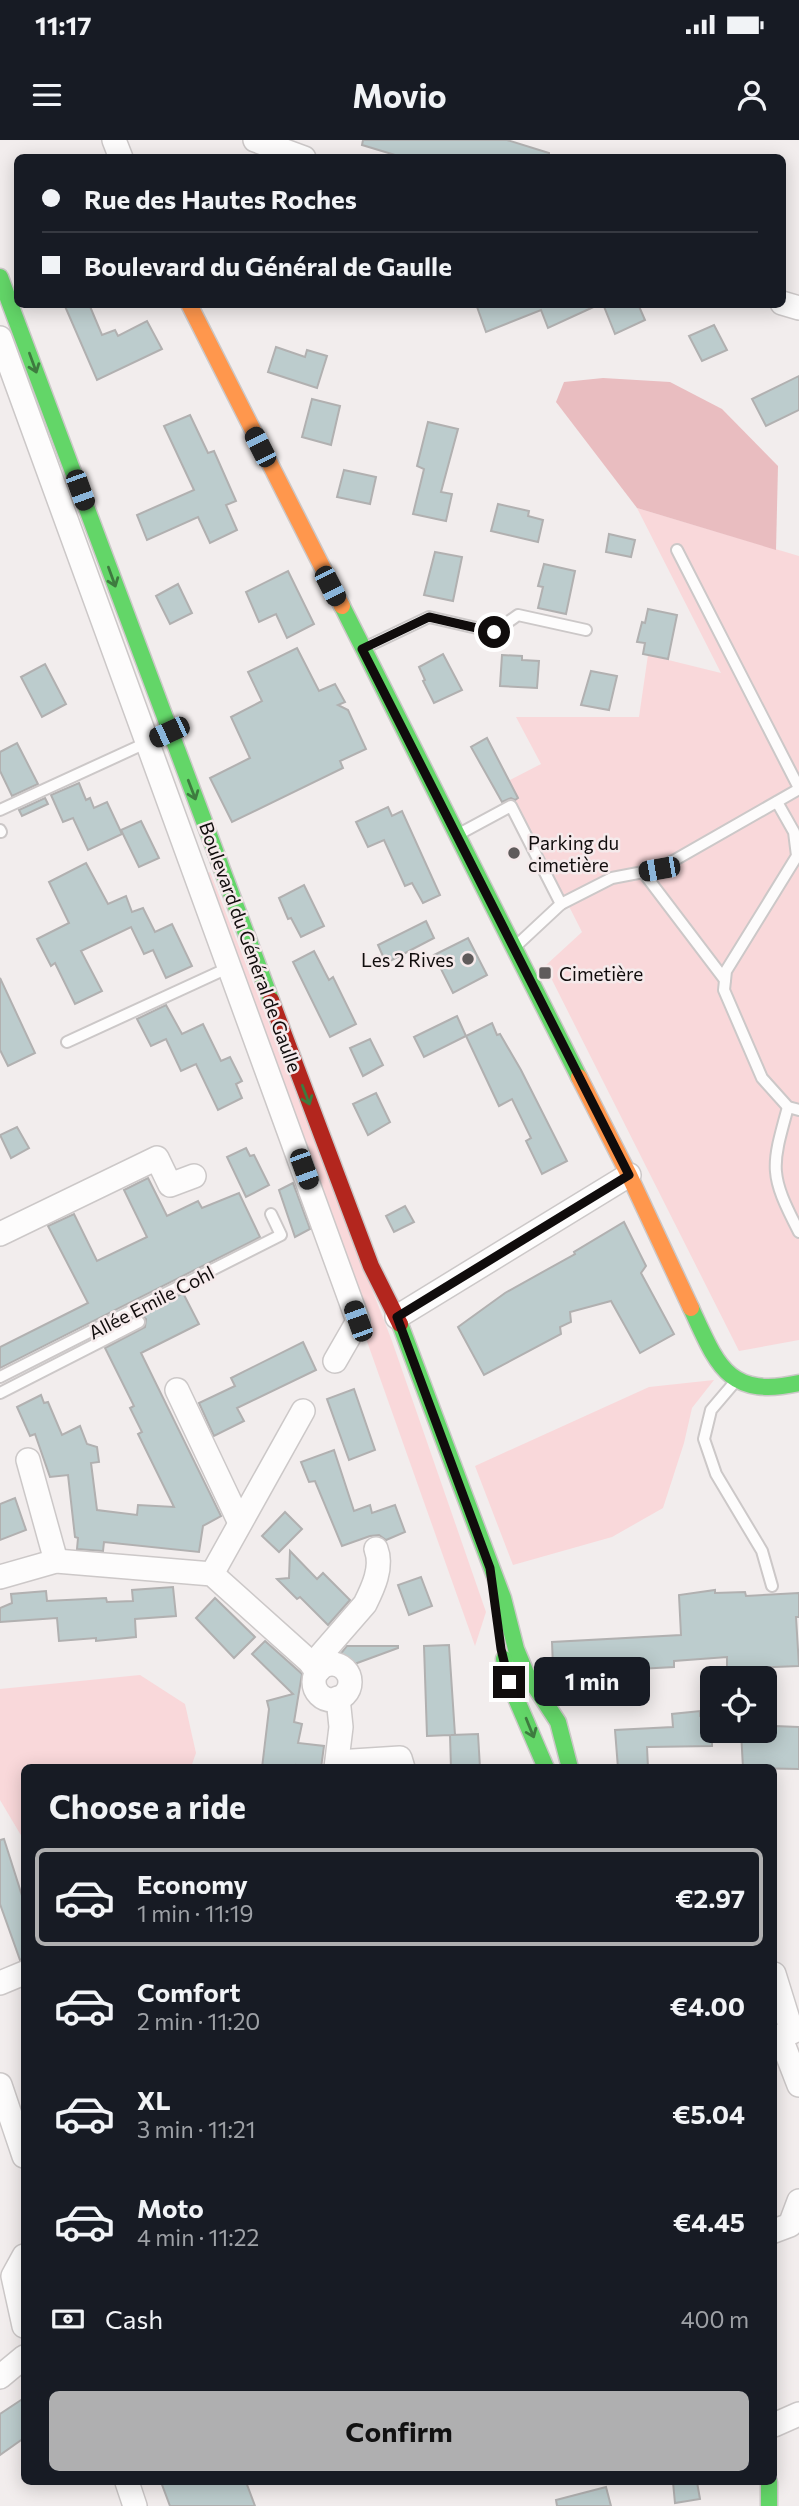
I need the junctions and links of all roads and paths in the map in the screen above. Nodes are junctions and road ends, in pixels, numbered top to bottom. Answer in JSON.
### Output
{"nodes":[{"id":1,"x":255,"y":140,"type":"edge"},
{"id":2,"x":293,"y":154,"type":"edge"},
{"id":3,"x":0,"y":277,"type":"edge"},
{"id":4,"x":191,"y":308,"type":"edge"},
{"id":5,"x":9,"y":327,"type":"edge"},
{"id":6,"x":0,"y":338,"type":"edge"},
{"id":7,"x":98,"y":538,"type":"junction"},
{"id":8,"x":76,"y":546,"type":"junction"},
{"id":9,"x":677,"y":550,"type":"dead end"},
{"id":10,"x":586,"y":630,"type":"dead end"},
{"id":11,"x":362,"y":649,"type":"junction"},
{"id":12,"x":169,"y":732,"type":"junction"},
{"id":13,"x":148,"y":742,"type":"junction"},
{"id":14,"x":799,"y":788,"type":"edge"},
{"id":15,"x":776,"y":802,"type":"junction"},
{"id":16,"x":0,"y":810,"type":"edge"},
{"id":17,"x":457,"y":835,"type":"junction"},
{"id":18,"x":220,"y":862,"type":"junction"},
{"id":19,"x":195,"y":871,"type":"junction"},
{"id":20,"x":643,"y":872,"type":"junction"},
{"id":21,"x":561,"y":904,"type":"junction"},
{"id":22,"x":514,"y":948,"type":"junction"},
{"id":23,"x":230,"y":967,"type":"junction"},
{"id":24,"x":725,"y":980,"type":"junction"},
{"id":25,"x":67,"y":1042,"type":"dead end"},
{"id":26,"x":794,"y":1108,"type":"edge"},
{"id":27,"x":629,"y":1175,"type":"junction"},
{"id":28,"x":194,"y":1176,"type":"dead end"},
{"id":29,"x":271,"y":1214,"type":"dead end"},
{"id":30,"x":799,"y":1231,"type":"edge"},
{"id":31,"x":0,"y":1234,"type":"edge"},
{"id":32,"x":397,"y":1317,"type":"junction"},
{"id":33,"x":139,"y":1322,"type":"dead end"},
{"id":34,"x":335,"y":1361,"type":"dead end"},
{"id":35,"x":0,"y":1377,"type":"edge"},
{"id":36,"x":736,"y":1381,"type":"junction"},
{"id":37,"x":799,"y":1383,"type":"edge"},
{"id":38,"x":177,"y":1390,"type":"dead end"},
{"id":39,"x":0,"y":1393,"type":"edge"},
{"id":40,"x":303,"y":1411,"type":"dead end"},
{"id":41,"x":28,"y":1460,"type":"dead end"},
{"id":42,"x":240,"y":1524,"type":"junction"},
{"id":43,"x":376,"y":1549,"type":"dead end"},
{"id":44,"x":56,"y":1561,"type":"junction"},
{"id":45,"x":490,"y":1568,"type":"junction"},
{"id":46,"x":212,"y":1574,"type":"junction"},
{"id":47,"x":0,"y":1577,"type":"edge"},
{"id":48,"x":772,"y":1586,"type":"dead end"},
{"id":49,"x":316,"y":1668,"type":"junction"},
{"id":50,"x":337,"y":1764,"type":"edge"},
{"id":51,"x":346,"y":1764,"type":"edge"},
{"id":52,"x":402,"y":1764,"type":"edge"},
{"id":53,"x":544,"y":1764,"type":"edge"},
{"id":54,"x":569,"y":1764,"type":"edge"},
{"id":55,"x":21,"y":1974,"type":"edge"},
{"id":56,"x":777,"y":1982,"type":"edge"},
{"id":57,"x":0,"y":1983,"type":"edge"},
{"id":58,"x":796,"y":2030,"type":"edge"},
{"id":59,"x":0,"y":2085,"type":"edge"},
{"id":60,"x":799,"y":2085,"type":"edge"},
{"id":61,"x":21,"y":2147,"type":"edge"},
{"id":62,"x":799,"y":2201,"type":"edge"},
{"id":63,"x":787,"y":2230,"type":"edge"},
{"id":64,"x":13,"y":2268,"type":"edge"},
{"id":65,"x":21,"y":2310,"type":"edge"},
{"id":66,"x":21,"y":2359,"type":"edge"},
{"id":67,"x":0,"y":2376,"type":"edge"},
{"id":68,"x":799,"y":2414,"type":"edge"},
{"id":69,"x":777,"y":2424,"type":"edge"},
{"id":70,"x":128,"y":2485,"type":"edge"},
{"id":71,"x":769,"y":2485,"type":"edge"},
{"id":72,"x":135,"y":2506,"type":"edge"},
{"id":73,"x":769,"y":2506,"type":"edge"}],
"edges":[{"from":1,"to":2,"type":"street"},
{"from":3,"to":5,"type":"street","name":"Boulevard du Général de Gaulle"},
{"from":4,"to":11,"type":"street"},
{"from":5,"to":7,"type":"street","name":"Boulevard du Général de Gaulle","one_way":true},
{"from":6,"to":8,"type":"street","name":"Boulevard du Général de Gaulle"},
{"from":7,"to":8,"type":"lane"},
{"from":7,"to":12,"type":"street","name":"Boulevard du Général de Gaulle","one_way":true},
{"from":8,"to":13,"type":"street","name":"Boulevard du Général de Gaulle"},
{"from":9,"to":14,"type":"lane"},
{"from":10,"to":11,"type":"lane"},
{"from":11,"to":17,"type":"street"},
{"from":12,"to":13,"type":"lane"},
{"from":12,"to":18,"type":"street","name":"Boulevard du Général de Gaulle","one_way":true},
{"from":13,"to":16,"type":"lane"},
{"from":13,"to":19,"type":"street","name":"Boulevard du Général de Gaulle"},
{"from":14,"to":15,"type":"lane"},
{"from":15,"to":20,"type":"lane"},
{"from":15,"to":24,"type":"lane"},
{"from":17,"to":21,"type":"lane"},
{"from":17,"to":22,"type":"street"},
{"from":18,"to":19,"type":"lane"},
{"from":18,"to":32,"type":"street","name":"Boulevard du Général de Gaulle","one_way":true},
{"from":19,"to":23,"type":"street","name":"Boulevard du Général de Gaulle"},
{"from":20,"to":21,"type":"lane"},
{"from":20,"to":24,"type":"lane"},
{"from":21,"to":22,"type":"lane"},
{"from":22,"to":27,"type":"street"},
{"from":23,"to":25,"type":"lane"},
{"from":23,"to":34,"type":"street","name":"Boulevard du Général de Gaulle"},
{"from":24,"to":26,"type":"lane"},
{"from":26,"to":30,"type":"lane"},
{"from":27,"to":32,"type":"street"},
{"from":27,"to":36,"type":"street"},
{"from":28,"to":31,"type":"street"},
{"from":29,"to":35,"type":"lane","name":"Allée Emile Cohl"},
{"from":32,"to":45,"type":"street","name":"Boulevard du Général de Gaulle"},
{"from":33,"to":39,"type":"lane"},
{"from":36,"to":37,"type":"street"},
{"from":36,"to":48,"type":"lane"},
{"from":38,"to":42,"type":"street"},
{"from":40,"to":42,"type":"street"},
{"from":41,"to":44,"type":"street"},
{"from":42,"to":46,"type":"street"},
{"from":43,"to":49,"type":"street"},
{"from":44,"to":46,"type":"street"},
{"from":44,"to":47,"type":"street"},
{"from":45,"to":53,"type":"street","name":"Boulevard du Général de Gaulle","one_way":true},
{"from":45,"to":54,"type":"street","name":"Boulevard du Général de Gaulle"},
{"from":46,"to":49,"type":"street"},
{"from":49,"to":50,"type":"street"},
{"from":51,"to":52,"type":"street"},
{"from":55,"to":57,"type":"street"},
{"from":56,"to":58,"type":"street"},
{"from":58,"to":60,"type":"street"},
{"from":59,"to":61,"type":"street"},
{"from":62,"to":63,"type":"street"},
{"from":64,"to":65,"type":"street"},
{"from":66,"to":67,"type":"street"},
{"from":68,"to":69,"type":"street"},
{"from":70,"to":72,"type":"street"},
{"from":71,"to":73,"type":"street"}]}
